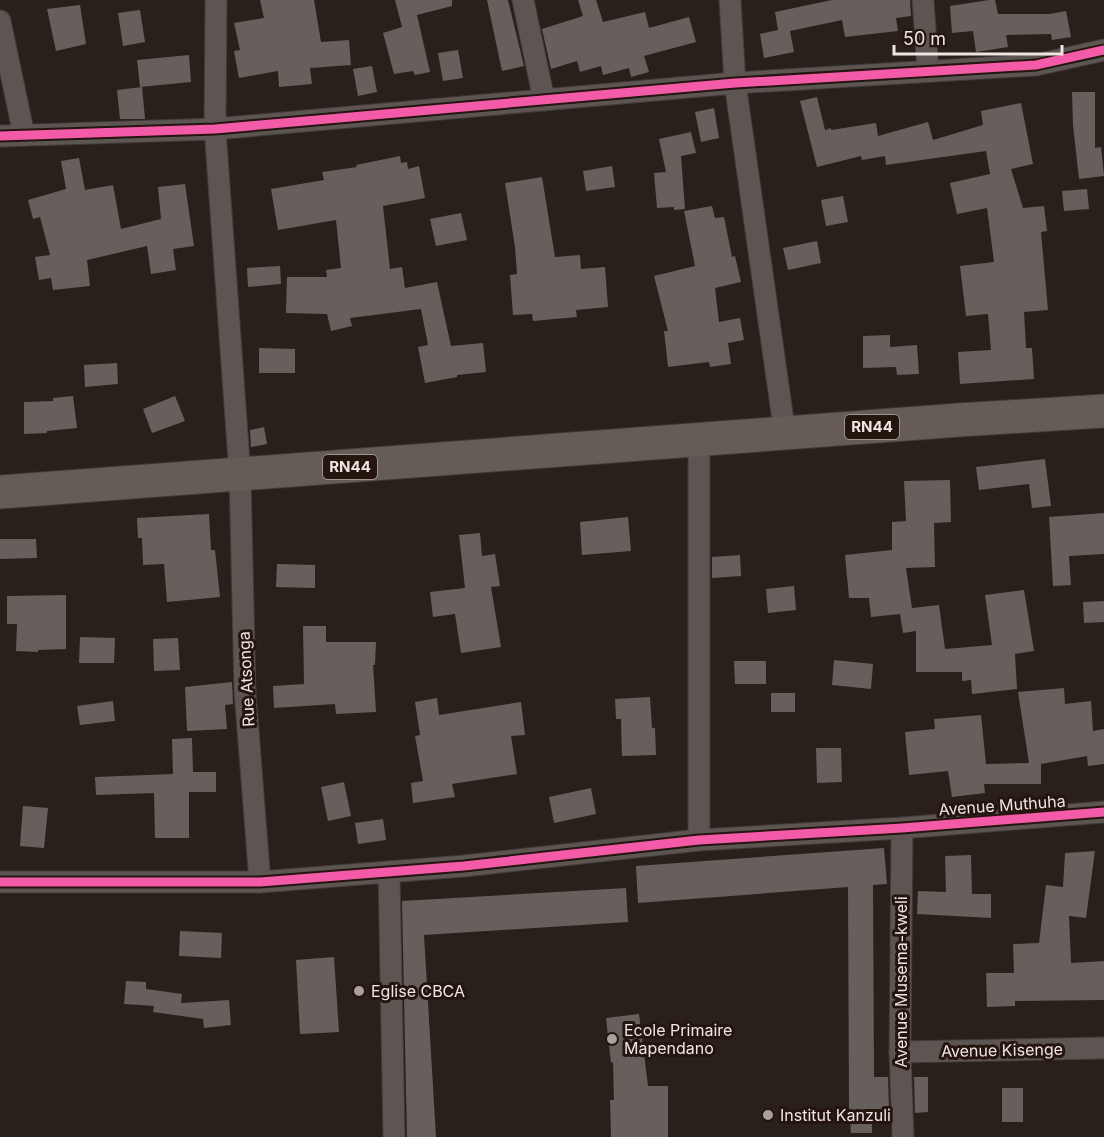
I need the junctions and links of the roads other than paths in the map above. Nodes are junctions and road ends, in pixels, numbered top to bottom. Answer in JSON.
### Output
{"nodes":[{"id":1,"x":216,"y":0,"type":"edge"},
{"id":2,"x":524,"y":0,"type":"edge"},
{"id":3,"x":730,"y":0,"type":"edge"},
{"id":4,"x":923,"y":0,"type":"edge"},
{"id":5,"x":0,"y":21,"type":"edge"},
{"id":6,"x":1104,"y":50,"type":"edge"},
{"id":7,"x":928,"y":71,"type":"junction"},
{"id":8,"x":735,"y":83,"type":"junction"},
{"id":9,"x":544,"y":100,"type":"junction"},
{"id":10,"x":215,"y":129,"type":"junction"},
{"id":11,"x":24,"y":135,"type":"junction"},
{"id":12,"x":0,"y":136,"type":"edge"},
{"id":13,"x":1104,"y":411,"type":"edge"},
{"id":14,"x":785,"y":434,"type":"junction"},
{"id":15,"x":699,"y":439,"type":"junction"},
{"id":16,"x":240,"y":475,"type":"junction"},
{"id":17,"x":0,"y":492,"type":"edge"},
{"id":18,"x":1104,"y":812,"type":"edge"},
{"id":19,"x":902,"y":828,"type":"junction"},
{"id":20,"x":699,"y":840,"type":"junction"},
{"id":21,"x":389,"y":872,"type":"junction"},
{"id":22,"x":0,"y":882,"type":"edge"},
{"id":23,"x":260,"y":882,"type":"junction"},
{"id":24,"x":1104,"y":1048,"type":"edge"},
{"id":25,"x":900,"y":1052,"type":"junction"},
{"id":26,"x":394,"y":1137,"type":"edge"},
{"id":27,"x":903,"y":1137,"type":"edge"}],
"edges":[{"from":1,"to":10,"type":"street","name":"Rue Atsonga"},
{"from":2,"to":9,"type":"street"},
{"from":3,"to":8,"type":"street"},
{"from":4,"to":7,"type":"street"},
{"from":5,"to":11,"type":"street"},
{"from":6,"to":7,"type":"street"},
{"from":7,"to":8,"type":"street"},
{"from":8,"to":9,"type":"street"},
{"from":8,"to":14,"type":"street"},
{"from":9,"to":10,"type":"street"},
{"from":10,"to":11,"type":"street"},
{"from":10,"to":16,"type":"street","name":"Rue Atsonga"},
{"from":11,"to":12,"type":"street"},
{"from":13,"to":14,"type":"main road","number":"RN44"},
{"from":14,"to":15,"type":"main road","number":"RN44"},
{"from":15,"to":16,"type":"main road","number":"RN44"},
{"from":15,"to":20,"type":"street"},
{"from":16,"to":17,"type":"main road","number":"RN44"},
{"from":16,"to":23,"type":"street","name":"Rue Atsonga"},
{"from":18,"to":19,"type":"street","name":"Avenue Muthuha"},
{"from":19,"to":20,"type":"street","name":"Avenue Muthuha"},
{"from":19,"to":25,"type":"street","name":"Avenue Musema-kweli"},
{"from":20,"to":21,"type":"street","name":"Avenue Muthuha"},
{"from":21,"to":23,"type":"street","name":"Avenue Muthuha"},
{"from":21,"to":26,"type":"street"},
{"from":22,"to":23,"type":"street","name":"Avenue Muthuha"},
{"from":24,"to":25,"type":"street","name":"Avenue Kisenge"},
{"from":25,"to":27,"type":"street","name":"Avenue Musema-kweli"}]}
